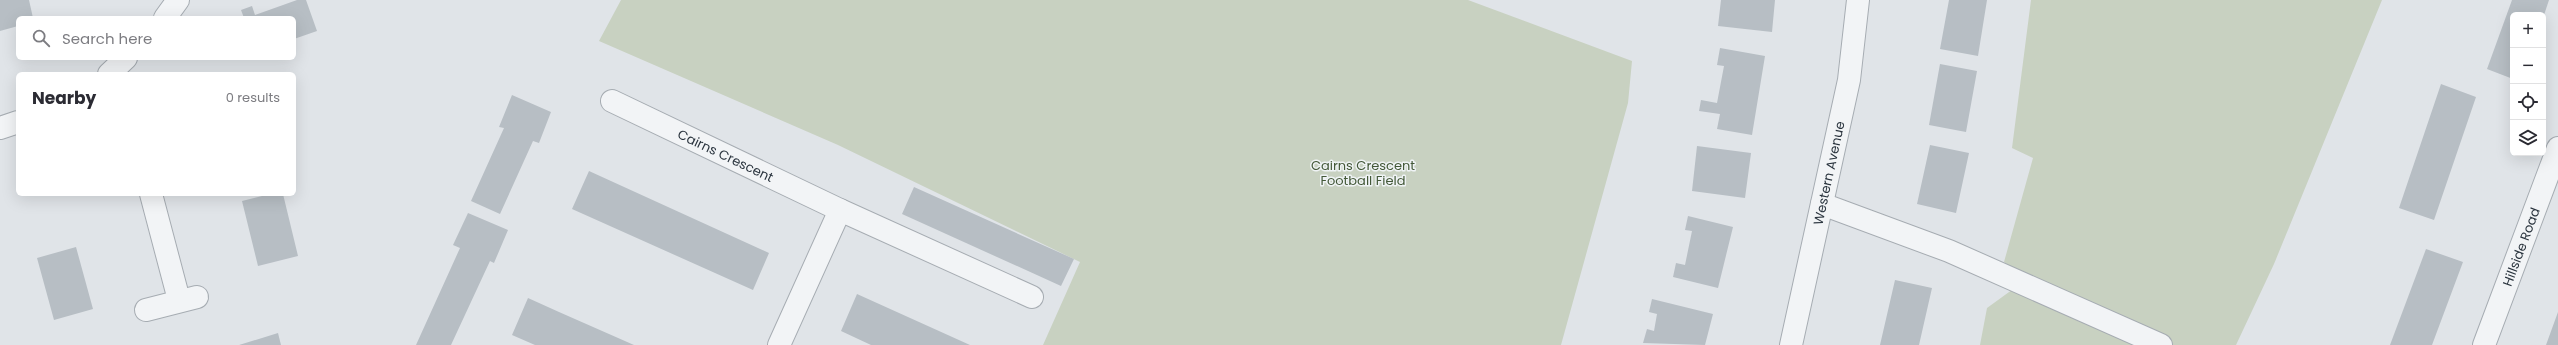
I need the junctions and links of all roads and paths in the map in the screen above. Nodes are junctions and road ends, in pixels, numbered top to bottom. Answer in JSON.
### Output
{"nodes":[{"id":1,"x":178,"y":0,"type":"edge"},
{"id":2,"x":1858,"y":0,"type":"edge"},
{"id":3,"x":166,"y":16,"type":"edge"},
{"id":4,"x":124,"y":60,"type":"edge"},
{"id":5,"x":111,"y":72,"type":"edge"},
{"id":6,"x":612,"y":101,"type":"dead end"},
{"id":7,"x":16,"y":123,"type":"edge"},
{"id":8,"x":0,"y":128,"type":"edge"},
{"id":9,"x":2558,"y":148,"type":"edge"},
{"id":10,"x":2551,"y":192,"type":"edge"},
{"id":11,"x":152,"y":196,"type":"edge"},
{"id":12,"x":1822,"y":204,"type":"junction"},
{"id":13,"x":840,"y":210,"type":"junction"},
{"id":14,"x":1032,"y":297,"type":"dead end"},
{"id":15,"x":146,"y":310,"type":"dead end"},
{"id":16,"x":779,"y":345,"type":"edge"},
{"id":17,"x":1792,"y":345,"type":"edge"},
{"id":18,"x":2161,"y":345,"type":"edge"},
{"id":19,"x":2484,"y":345,"type":"edge"}],
"edges":[{"from":1,"to":3,"type":"street"},
{"from":2,"to":12,"type":"street","name":"Western Avenue"},
{"from":4,"to":5,"type":"street"},
{"from":6,"to":13,"type":"street","name":"Cairns Crescent"},
{"from":7,"to":8,"type":"street"},
{"from":9,"to":10,"type":"street","name":"Hillside Road"},
{"from":10,"to":19,"type":"street","name":"Hillside Road"},
{"from":11,"to":15,"type":"street"},
{"from":12,"to":17,"type":"street","name":"Western Avenue"},
{"from":12,"to":18,"type":"street"},
{"from":13,"to":14,"type":"street","name":"Cairns Crescent"},
{"from":13,"to":16,"type":"street"}]}
